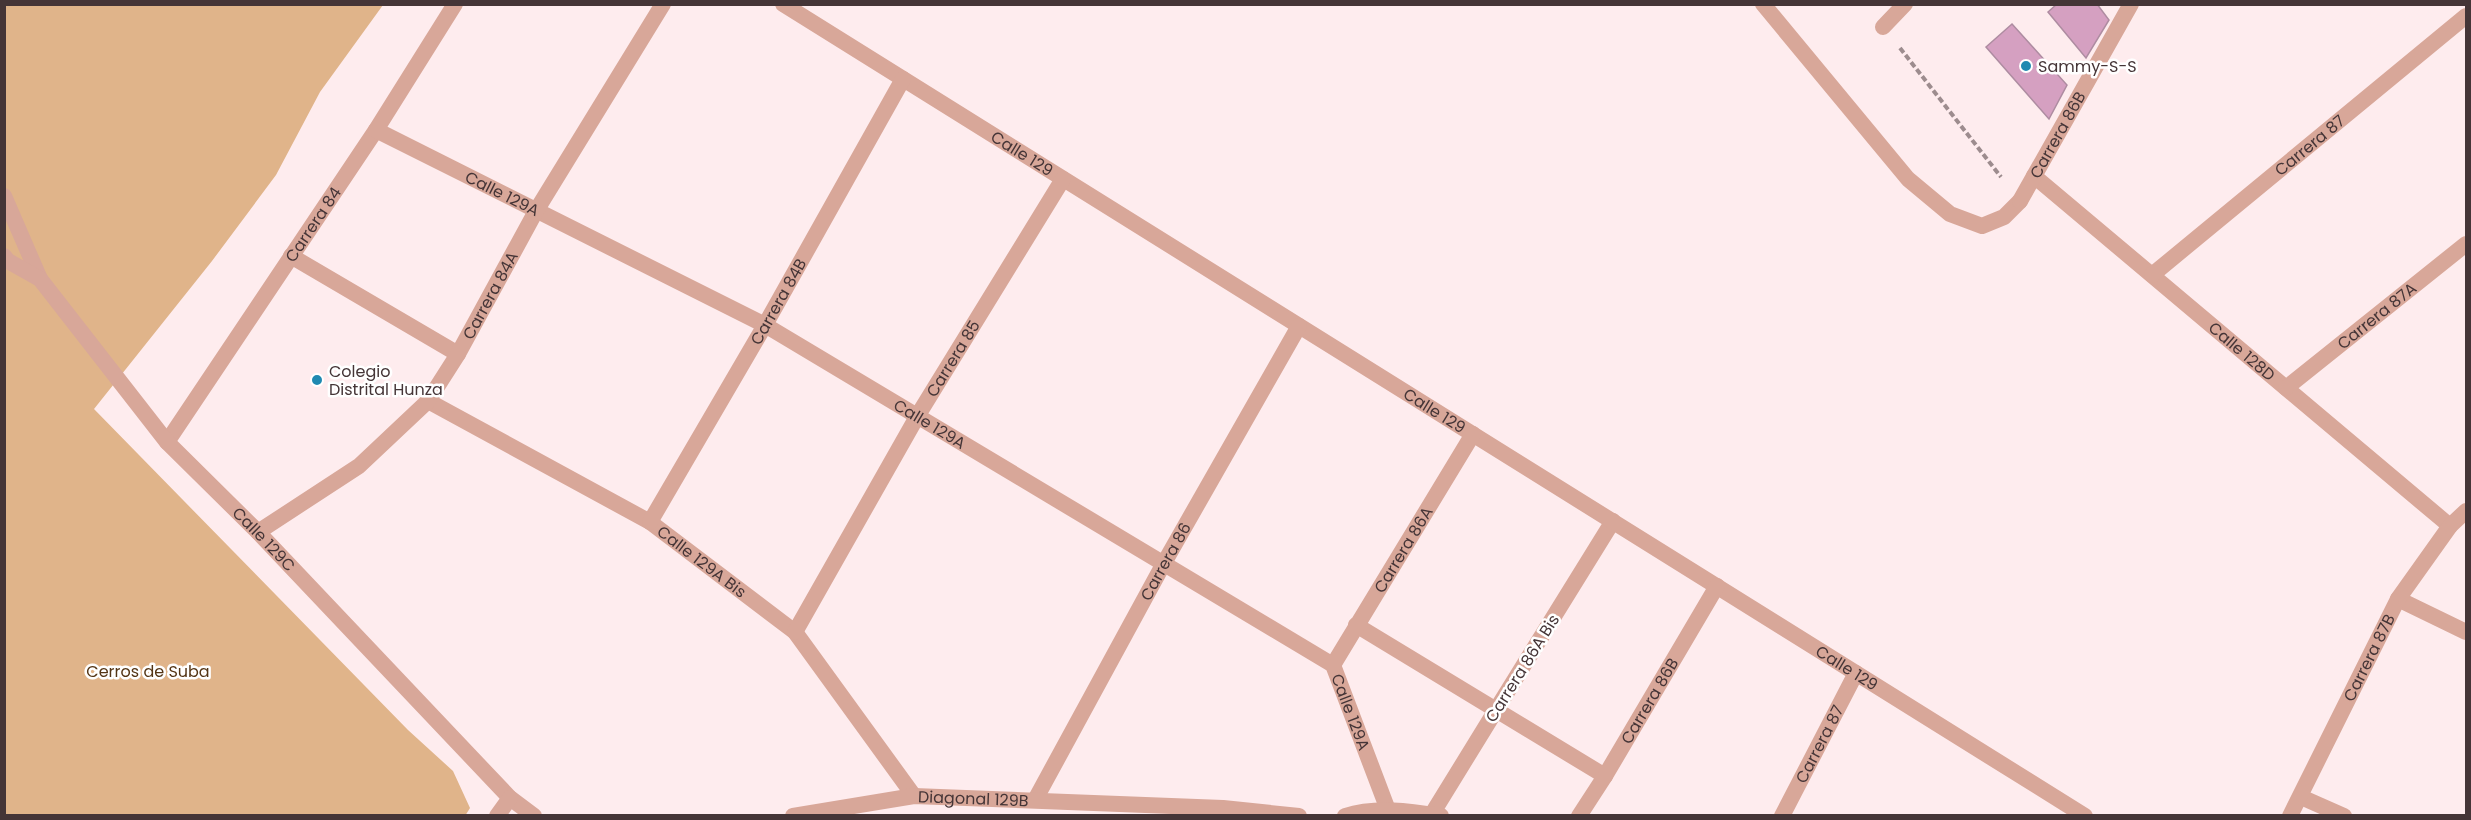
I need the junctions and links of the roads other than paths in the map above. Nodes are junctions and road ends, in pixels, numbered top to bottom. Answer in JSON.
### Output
{"nodes":[{"id":1,"x":455,"y":4,"type":"edge"},
{"id":2,"x":663,"y":4,"type":"edge"},
{"id":3,"x":783,"y":4,"type":"edge"},
{"id":4,"x":1763,"y":4,"type":"edge"},
{"id":5,"x":1905,"y":4,"type":"edge"},
{"id":6,"x":2127,"y":6,"type":"edge"},
{"id":7,"x":2466,"y":16,"type":"edge"},
{"id":8,"x":1883,"y":27,"type":"road end"},
{"id":9,"x":903,"y":79,"type":"junction"},
{"id":10,"x":376,"y":130,"type":"junction"},
{"id":11,"x":2034,"y":176,"type":"junction"},
{"id":12,"x":1064,"y":179,"type":"junction"},
{"id":13,"x":4,"y":196,"type":"edge"},
{"id":14,"x":536,"y":211,"type":"junction"},
{"id":15,"x":2466,"y":244,"type":"edge"},
{"id":16,"x":4,"y":256,"type":"edge"},
{"id":17,"x":291,"y":256,"type":"junction"},
{"id":18,"x":2152,"y":274,"type":"junction"},
{"id":19,"x":40,"y":279,"type":"junction"},
{"id":20,"x":765,"y":325,"type":"junction"},
{"id":21,"x":1299,"y":326,"type":"junction"},
{"id":22,"x":458,"y":354,"type":"junction"},
{"id":23,"x":2286,"y":388,"type":"junction"},
{"id":24,"x":428,"y":402,"type":"junction"},
{"id":25,"x":918,"y":415,"type":"junction"},
{"id":26,"x":1473,"y":434,"type":"junction"},
{"id":27,"x":167,"y":442,"type":"junction"},
{"id":28,"x":2466,"y":511,"type":"edge"},
{"id":29,"x":1613,"y":521,"type":"junction"},
{"id":30,"x":650,"y":522,"type":"junction"},
{"id":31,"x":2450,"y":526,"type":"junction"},
{"id":32,"x":258,"y":532,"type":"junction"},
{"id":33,"x":1164,"y":563,"type":"junction"},
{"id":34,"x":1717,"y":586,"type":"junction"},
{"id":35,"x":2398,"y":599,"type":"junction"},
{"id":36,"x":1356,"y":624,"type":"junction"},
{"id":37,"x":795,"y":632,"type":"junction"},
{"id":38,"x":2466,"y":632,"type":"edge"},
{"id":39,"x":1334,"y":665,"type":"junction"},
{"id":40,"x":1856,"y":673,"type":"junction"},
{"id":41,"x":1496,"y":710,"type":"junction"},
{"id":42,"x":1605,"y":776,"type":"junction"},
{"id":43,"x":914,"y":796,"type":"junction"},
{"id":44,"x":2301,"y":797,"type":"junction"},
{"id":45,"x":510,"y":798,"type":"junction"},
{"id":46,"x":1035,"y":800,"type":"junction"},
{"id":47,"x":1388,"y":810,"type":"junction"},
{"id":48,"x":1436,"y":815,"type":"edge"},
{"id":49,"x":497,"y":816,"type":"edge"},
{"id":50,"x":534,"y":816,"type":"edge"},
{"id":51,"x":793,"y":816,"type":"edge"},
{"id":52,"x":1299,"y":816,"type":"edge"},
{"id":53,"x":1345,"y":816,"type":"edge"},
{"id":54,"x":1579,"y":816,"type":"edge"},
{"id":55,"x":1782,"y":816,"type":"edge"},
{"id":56,"x":2085,"y":816,"type":"edge"},
{"id":57,"x":2290,"y":816,"type":"edge"},
{"id":58,"x":2344,"y":816,"type":"edge"}],
"edges":[{"from":1,"to":10,"type":"street","name":"Carrera 84"},
{"from":2,"to":14,"type":"street","name":"Carrera 84A"},
{"from":3,"to":9,"type":"street","name":"Calle 129"},
{"from":4,"to":11,"type":"street","name":"Carrera 86B"},
{"from":5,"to":8,"type":"street"},
{"from":6,"to":11,"type":"street","name":"Carrera 86B"},
{"from":7,"to":18,"type":"street","name":"Carrera 87"},
{"from":9,"to":12,"type":"street","name":"Calle 129"},
{"from":9,"to":20,"type":"street","name":"Carrera 84B"},
{"from":10,"to":14,"type":"street","name":"Calle 129A"},
{"from":10,"to":17,"type":"street","name":"Carrera 84"},
{"from":11,"to":18,"type":"street","name":"Calle 128D"},
{"from":12,"to":21,"type":"street","name":"Calle 129"},
{"from":12,"to":25,"type":"street","name":"Carrera 85"},
{"from":13,"to":19,"type":"street"},
{"from":14,"to":20,"type":"street","name":"Calle 129A"},
{"from":14,"to":22,"type":"street","name":"Carrera 84A"},
{"from":15,"to":23,"type":"street","name":"Carrera 87A"},
{"from":16,"to":19,"type":"street","name":"Calle 129C"},
{"from":17,"to":22,"type":"street"},
{"from":17,"to":27,"type":"street","name":"Carrera 84"},
{"from":18,"to":23,"type":"street","name":"Calle 128D"},
{"from":19,"to":27,"type":"street","name":"Calle 129C"},
{"from":20,"to":25,"type":"street","name":"Calle 129A"},
{"from":20,"to":30,"type":"street","name":"Carrera 84B"},
{"from":21,"to":26,"type":"street","name":"Calle 129"},
{"from":21,"to":33,"type":"street","name":"Carrera 86"},
{"from":22,"to":24,"type":"street","name":"Carrera 84A"},
{"from":23,"to":31,"type":"street","name":"Calle 128D"},
{"from":24,"to":30,"type":"street","name":"Calle 129A Bis"},
{"from":24,"to":32,"type":"street","name":"Carrera 84A"},
{"from":25,"to":33,"type":"street","name":"Calle 129A"},
{"from":25,"to":37,"type":"street","name":"Carrera 85"},
{"from":26,"to":29,"type":"street","name":"Calle 129"},
{"from":26,"to":36,"type":"street","name":"Carrera 86A"},
{"from":27,"to":32,"type":"street","name":"Calle 129C"},
{"from":28,"to":31,"type":"street","name":"Carrera 87B"},
{"from":29,"to":34,"type":"street","name":"Calle 129"},
{"from":29,"to":41,"type":"street","name":"Carrera 86A Bis"},
{"from":30,"to":37,"type":"street","name":"Calle 129A Bis"},
{"from":31,"to":35,"type":"street","name":"Carrera 87B"},
{"from":32,"to":45,"type":"street","name":"Calle 129C"},
{"from":33,"to":39,"type":"street","name":"Calle 129A"},
{"from":33,"to":46,"type":"street","name":"Carrera 86"},
{"from":34,"to":40,"type":"street","name":"Calle 129"},
{"from":34,"to":42,"type":"street","name":"Carrera 86B"},
{"from":35,"to":38,"type":"street"},
{"from":35,"to":44,"type":"street","name":"Carrera 87B"},
{"from":36,"to":39,"type":"street","name":"Carrera 86A"},
{"from":36,"to":41,"type":"street"},
{"from":37,"to":43,"type":"street","name":"Calle 129A Bis"},
{"from":39,"to":47,"type":"street","name":"Calle 129A"},
{"from":40,"to":55,"type":"street","name":"Carrera 87"},
{"from":40,"to":56,"type":"street","name":"Calle 129"},
{"from":41,"to":42,"type":"street"},
{"from":41,"to":48,"type":"street","name":"Carrera 86A Bis"},
{"from":42,"to":54,"type":"street","name":"Carrera 86B"},
{"from":43,"to":46,"type":"street","name":"Diagonal 129B"},
{"from":43,"to":51,"type":"street","name":"Diagonal 129B"},
{"from":44,"to":57,"type":"street","name":"Carrera 87B"},
{"from":44,"to":58,"type":"street"},
{"from":45,"to":49,"type":"street"},
{"from":45,"to":50,"type":"street","name":"Calle 129C"},
{"from":46,"to":52,"type":"street","name":"Diagonal 129B"},
{"from":47,"to":48,"type":"street"},
{"from":47,"to":53,"type":"street"}]}
